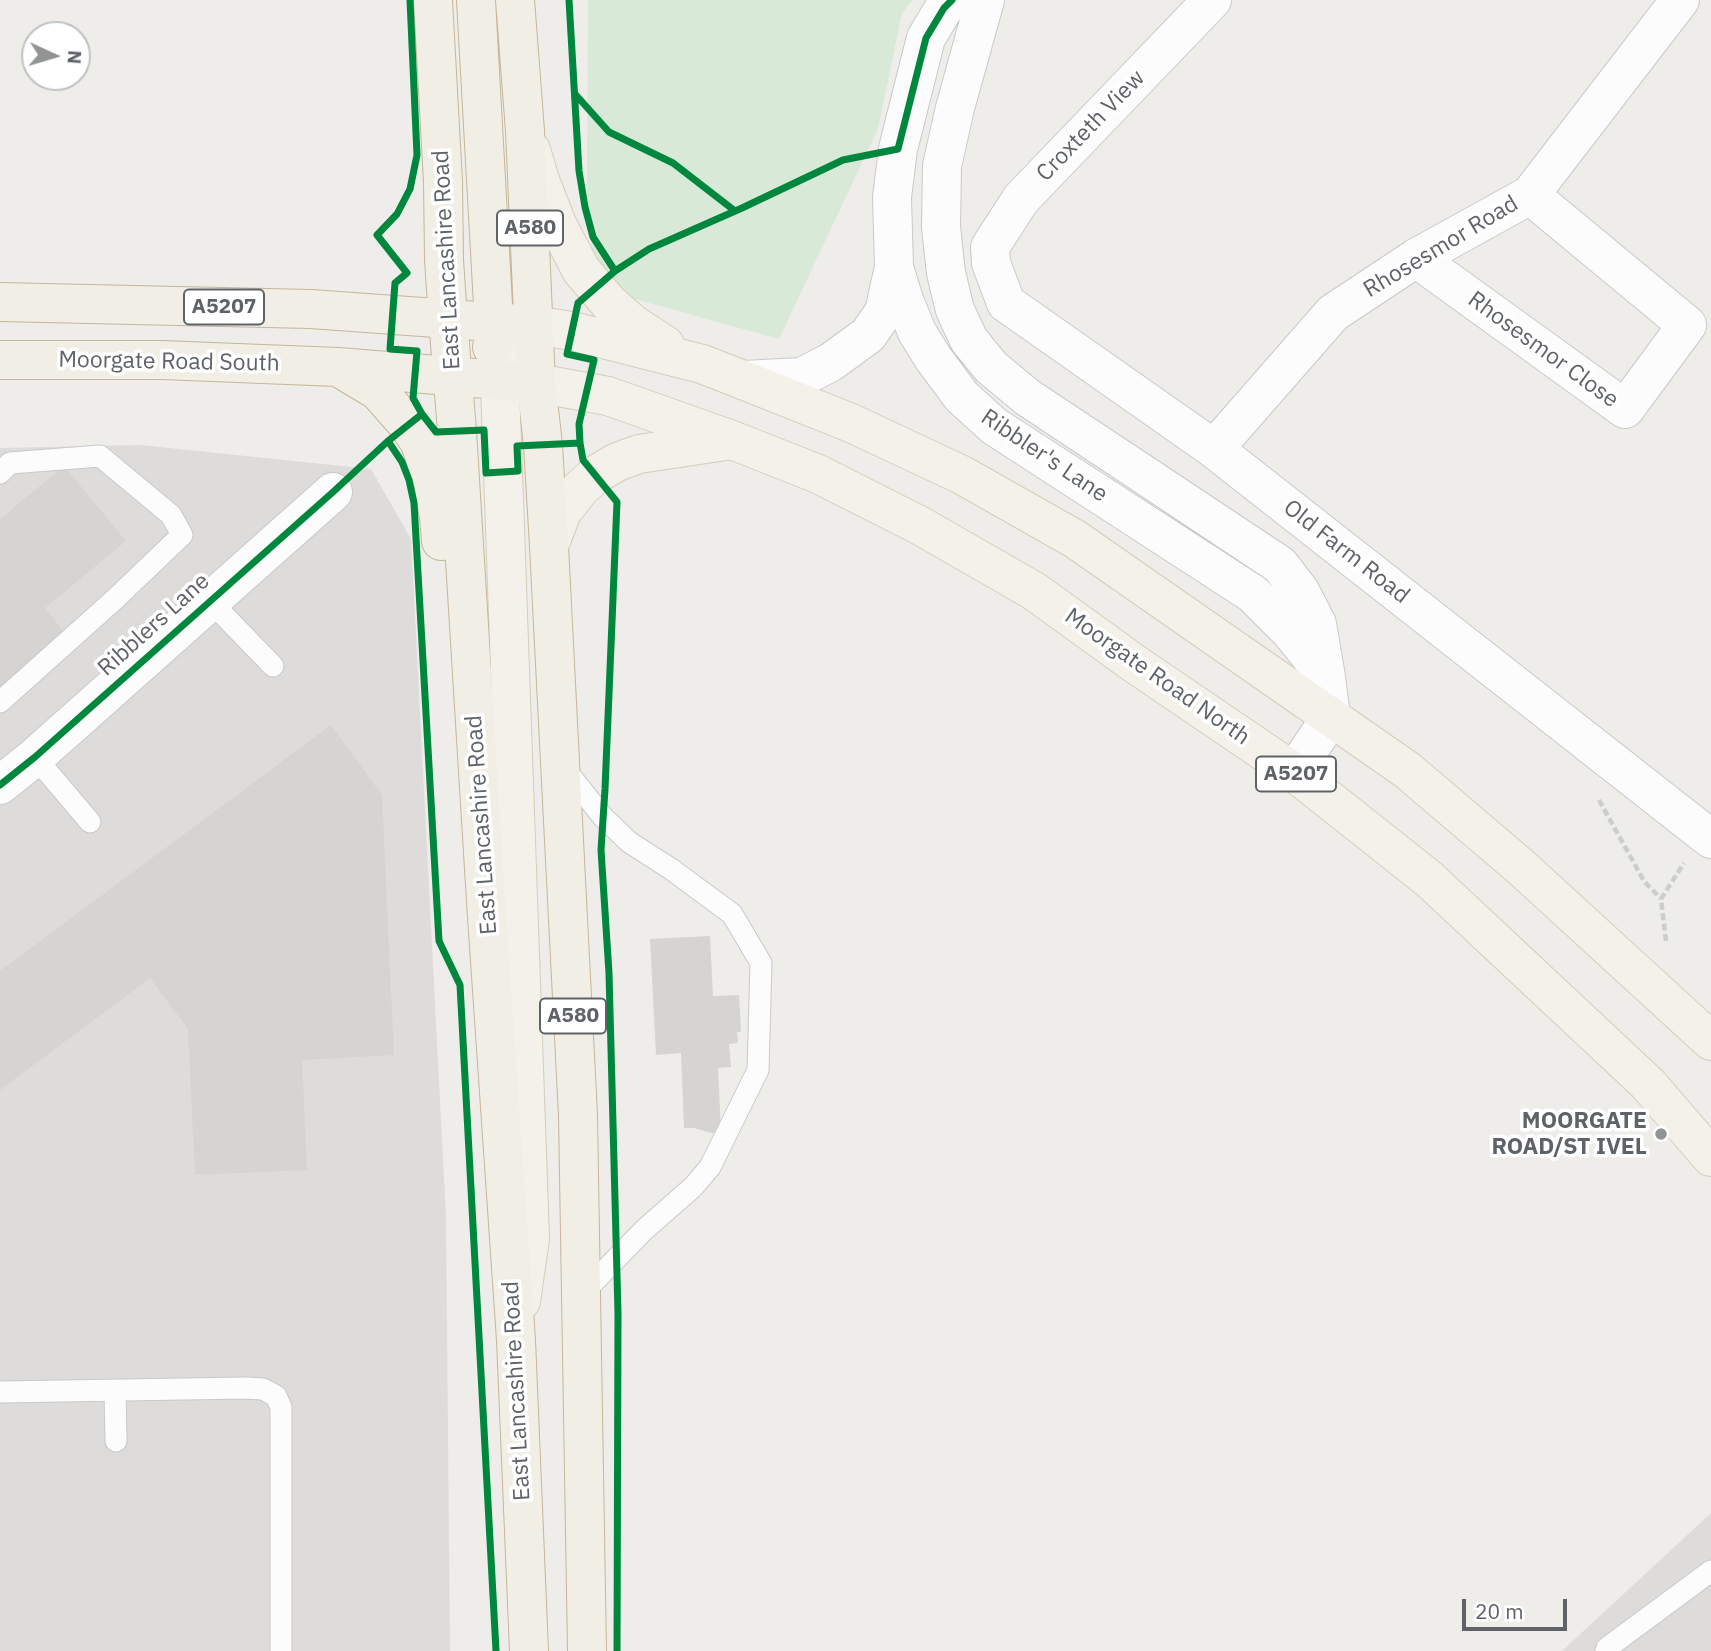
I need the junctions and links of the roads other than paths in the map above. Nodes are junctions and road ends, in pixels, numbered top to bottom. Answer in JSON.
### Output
{"nodes":[{"id":1,"x":433,"y":0,"type":"edge"},
{"id":2,"x":476,"y":0,"type":"edge"},
{"id":3,"x":515,"y":0,"type":"edge"},
{"id":4,"x":952,"y":0,"type":"edge"},
{"id":5,"x":985,"y":0,"type":"edge"},
{"id":6,"x":1212,"y":0,"type":"edge"},
{"id":7,"x":1680,"y":0,"type":"edge"},
{"id":8,"x":525,"y":131,"type":"junction"},
{"id":9,"x":1530,"y":195,"type":"junction"},
{"id":10,"x":1416,"y":258,"type":"junction"},
{"id":11,"x":991,"y":263,"type":"joint"},
{"id":12,"x":894,"y":267,"type":"junction"},
{"id":13,"x":0,"y":302,"type":"edge"},
{"id":14,"x":448,"y":319,"type":"junction"},
{"id":15,"x":494,"y":323,"type":"junction"},
{"id":16,"x":533,"y":325,"type":"junction"},
{"id":17,"x":0,"y":360,"type":"edge"},
{"id":18,"x":702,"y":364,"type":"junction"},
{"id":19,"x":338,"y":367,"type":"junction"},
{"id":20,"x":453,"y":375,"type":"junction"},
{"id":21,"x":499,"y":380,"type":"junction"},
{"id":22,"x":743,"y":380,"type":"junction"},
{"id":23,"x":536,"y":383,"type":"junction"},
{"id":24,"x":732,"y":440,"type":"junction"},
{"id":25,"x":1214,"y":449,"type":"junction"},
{"id":26,"x":0,"y":472,"type":"edge"},
{"id":27,"x":333,"y":492,"type":"dead end"},
{"id":28,"x":549,"y":546,"type":"junction"},
{"id":29,"x":211,"y":601,"type":"junction"},
{"id":30,"x":273,"y":666,"type":"dead end"},
{"id":31,"x":1326,"y":677,"type":"junction"},
{"id":32,"x":0,"y":702,"type":"edge"},
{"id":33,"x":1331,"y":716,"type":"junction"},
{"id":34,"x":35,"y":757,"type":"junction"},
{"id":35,"x":561,"y":764,"type":"junction"},
{"id":36,"x":1294,"y":772,"type":"junction"},
{"id":37,"x":0,"y":785,"type":"edge"},
{"id":38,"x":90,"y":822,"type":"dead end"},
{"id":39,"x":1707,"y":836,"type":"edge"},
{"id":40,"x":487,"y":917,"type":"junction"},
{"id":41,"x":1711,"y":1041,"type":"edge"},
{"id":42,"x":1711,"y":1157,"type":"edge"},
{"id":43,"x":581,"y":1295,"type":"junction"},
{"id":44,"x":516,"y":1340,"type":"junction"},
{"id":45,"x":115,"y":1391,"type":"junction"},
{"id":46,"x":0,"y":1392,"type":"edge"},
{"id":47,"x":116,"y":1441,"type":"dead end"},
{"id":48,"x":1711,"y":1571,"type":"edge"},
{"id":49,"x":281,"y":1651,"type":"edge"},
{"id":50,"x":529,"y":1651,"type":"edge"},
{"id":51,"x":587,"y":1651,"type":"edge"},
{"id":52,"x":1606,"y":1651,"type":"edge"}],
"edges":[{"from":1,"to":14,"type":"highway","name":"East Lancashire Road"},
{"from":2,"to":15,"type":"highway"},
{"from":3,"to":8,"type":"highway","number":"A580"},
{"from":4,"to":12,"type":"street","name":"Ribbler's Lane"},
{"from":5,"to":31,"type":"street","name":"Ribbler's Lane"},
{"from":6,"to":11,"type":"street","name":"Croxteth View"},
{"from":7,"to":9,"type":"street","name":"Rhosesmor Road"},
{"from":8,"to":16,"type":"highway","number":"A580"},
{"from":8,"to":18,"type":"main road","number":"A5207"},
{"from":9,"to":10,"type":"street","name":"Rhosesmor Road"},
{"from":9,"to":10,"type":"street","name":"Rhosesmor Close"},
{"from":10,"to":25,"type":"street","name":"Rhosesmor Road"},
{"from":11,"to":25,"type":"street","name":"Old Farm Road"},
{"from":12,"to":22,"type":"street"},
{"from":12,"to":31,"type":"street","name":"Ribbler's Lane"},
{"from":13,"to":14,"type":"highway","number":"A5207"},
{"from":14,"to":15,"type":"highway","number":"A5207"},
{"from":14,"to":20,"type":"highway","name":"East Lancashire Road"},
{"from":15,"to":16,"type":"highway","number":"A5207"},
{"from":15,"to":20,"type":"highway"},
{"from":16,"to":18,"type":"main road","number":"A5207"},
{"from":16,"to":21,"type":"main road"},
{"from":16,"to":23,"type":"highway","number":"A580"},
{"from":17,"to":19,"type":"highway","name":"Moorgate Road South","number":"A5207"},
{"from":18,"to":22,"type":"main road","number":"A5207"},
{"from":19,"to":20,"type":"highway","number":"A5207"},
{"from":19,"to":40,"type":"highway","number":"A5207"},
{"from":20,"to":21,"type":"highway","number":"A5207"},
{"from":20,"to":40,"type":"highway","name":"East Lancashire Road"},
{"from":21,"to":23,"type":"highway","number":"A5207"},
{"from":21,"to":44,"type":"main road"},
{"from":22,"to":33,"type":"main road","number":"A5207"},
{"from":23,"to":24,"type":"main road","name":"Moorgate Road North","number":"A5207"},
{"from":23,"to":28,"type":"highway","number":"A580"},
{"from":24,"to":28,"type":"main road"},
{"from":24,"to":36,"type":"main road","name":"Moorgate Road North","number":"A5207"},
{"from":25,"to":39,"type":"street","name":"Old Farm Road"},
{"from":26,"to":32,"type":"lane"},
{"from":27,"to":29,"type":"street","name":"Ribblers Lane"},
{"from":28,"to":35,"type":"highway","number":"A580"},
{"from":29,"to":30,"type":"lane"},
{"from":29,"to":34,"type":"street","name":"Ribblers Lane"},
{"from":31,"to":33,"type":"street","name":"Ribbler's Lane"},
{"from":33,"to":36,"type":"street"},
{"from":33,"to":41,"type":"main road","number":"A5207"},
{"from":34,"to":37,"type":"street","name":"Ribblers Lane"},
{"from":34,"to":38,"type":"lane"},
{"from":35,"to":43,"type":"highway","number":"A580"},
{"from":35,"to":43,"type":"lane"},
{"from":36,"to":42,"type":"main road","name":"Moorgate Road North","number":"A5207"},
{"from":40,"to":44,"type":"highway","name":"East Lancashire Road"},
{"from":43,"to":51,"type":"highway","number":"A580"},
{"from":44,"to":50,"type":"highway","name":"East Lancashire Road"},
{"from":45,"to":46,"type":"lane"},
{"from":45,"to":47,"type":"lane"},
{"from":45,"to":49,"type":"lane"},
{"from":48,"to":52,"type":"lane"}]}
